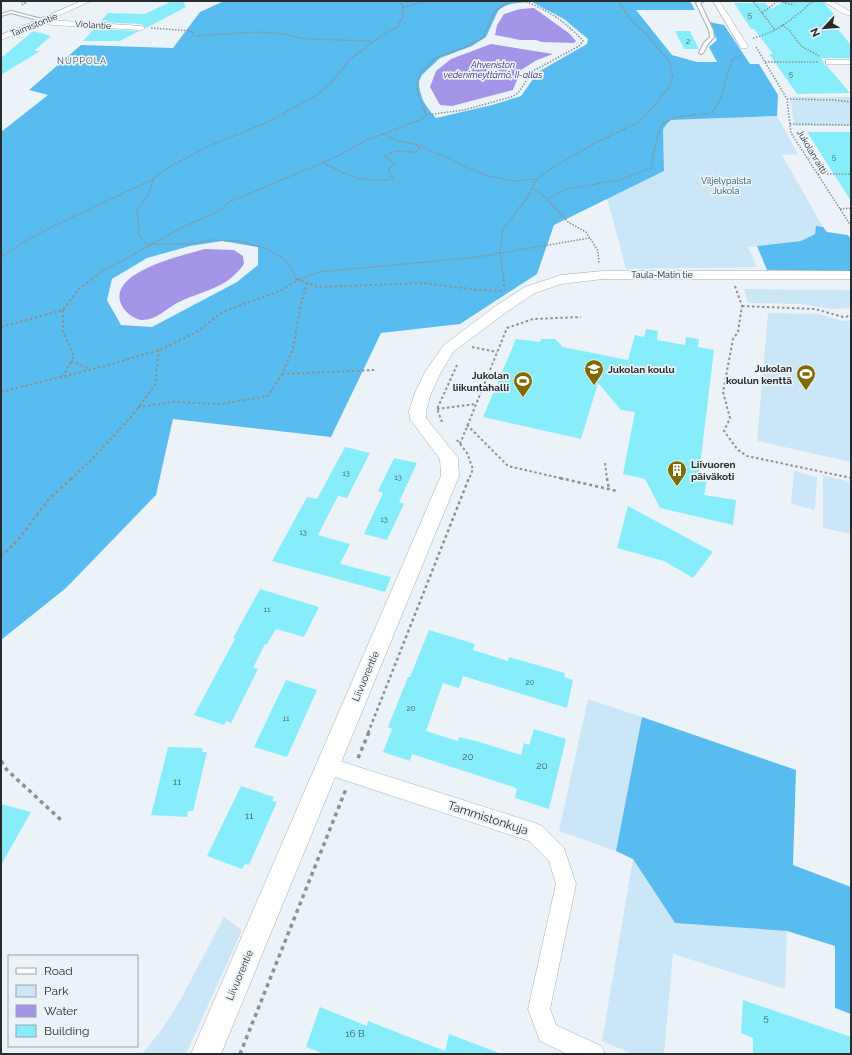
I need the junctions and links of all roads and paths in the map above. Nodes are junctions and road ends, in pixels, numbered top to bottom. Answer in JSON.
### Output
{"nodes":[{"id":1,"x":18,"y":1,"type":"edge"},
{"id":2,"x":88,"y":1,"type":"edge"},
{"id":3,"x":400,"y":1,"type":"edge"},
{"id":4,"x":427,"y":1,"type":"edge"},
{"id":5,"x":510,"y":1,"type":"edge"},
{"id":6,"x":524,"y":1,"type":"edge"},
{"id":7,"x":620,"y":1,"type":"edge"},
{"id":8,"x":702,"y":1,"type":"edge"},
{"id":9,"x":716,"y":1,"type":"edge"},
{"id":10,"x":725,"y":1,"type":"edge"},
{"id":11,"x":777,"y":1,"type":"edge"},
{"id":12,"x":813,"y":1,"type":"edge"},
{"id":13,"x":826,"y":1,"type":"edge"},
{"id":14,"x":27,"y":3,"type":"dead end"},
{"id":15,"x":794,"y":5,"type":"dead end"},
{"id":16,"x":403,"y":7,"type":"junction"},
{"id":17,"x":762,"y":13,"type":"junction"},
{"id":18,"x":851,"y":14,"type":"edge"},
{"id":19,"x":1,"y":15,"type":"edge"},
{"id":20,"x":45,"y":21,"type":"junction"},
{"id":21,"x":782,"y":25,"type":"junction"},
{"id":22,"x":141,"y":28,"type":"joint"},
{"id":23,"x":775,"y":30,"type":"junction"},
{"id":24,"x":1,"y":38,"type":"edge"},
{"id":25,"x":751,"y":39,"type":"dead end"},
{"id":26,"x":372,"y":41,"type":"junction"},
{"id":27,"x":754,"y":43,"type":"dead end"},
{"id":28,"x":744,"y":50,"type":"joint"},
{"id":29,"x":701,"y":53,"type":"dead end"},
{"id":30,"x":765,"y":62,"type":"junction"},
{"id":31,"x":829,"y":62,"type":"junction"},
{"id":32,"x":851,"y":62,"type":"edge"},
{"id":33,"x":787,"y":99,"type":"junction"},
{"id":34,"x":851,"y":102,"type":"edge"},
{"id":35,"x":426,"y":115,"type":"junction"},
{"id":36,"x":790,"y":124,"type":"junction"},
{"id":37,"x":851,"y":125,"type":"edge"},
{"id":38,"x":383,"y":134,"type":"junction"},
{"id":39,"x":415,"y":144,"type":"junction"},
{"id":40,"x":324,"y":162,"type":"junction"},
{"id":41,"x":817,"y":174,"type":"junction"},
{"id":42,"x":851,"y":174,"type":"edge"},
{"id":43,"x":153,"y":179,"type":"junction"},
{"id":44,"x":537,"y":179,"type":"junction"},
{"id":45,"x":533,"y":188,"type":"junction"},
{"id":46,"x":547,"y":199,"type":"junction"},
{"id":47,"x":851,"y":208,"type":"edge"},
{"id":48,"x":840,"y":209,"type":"junction"},
{"id":49,"x":851,"y":226,"type":"edge"},
{"id":50,"x":590,"y":238,"type":"junction"},
{"id":51,"x":154,"y":244,"type":"junction"},
{"id":52,"x":500,"y":253,"type":"junction"},
{"id":53,"x":1,"y":257,"type":"edge"},
{"id":54,"x":851,"y":275,"type":"edge"},
{"id":55,"x":590,"y":276,"type":"junction"},
{"id":56,"x":297,"y":280,"type":"junction"},
{"id":57,"x":307,"y":283,"type":"junction"},
{"id":58,"x":742,"y":285,"type":"dead end"},
{"id":59,"x":505,"y":291,"type":"junction"},
{"id":60,"x":521,"y":295,"type":"junction"},
{"id":61,"x":742,"y":306,"type":"junction"},
{"id":62,"x":63,"y":310,"type":"junction"},
{"id":63,"x":851,"y":316,"type":"edge"},
{"id":64,"x":581,"y":317,"type":"dead end"},
{"id":65,"x":486,"y":322,"type":"joint"},
{"id":66,"x":1,"y":327,"type":"edge"},
{"id":67,"x":471,"y":342,"type":"dead end"},
{"id":68,"x":159,"y":350,"type":"junction"},
{"id":69,"x":497,"y":352,"type":"junction"},
{"id":70,"x":72,"y":361,"type":"junction"},
{"id":71,"x":458,"y":362,"type":"dead end"},
{"id":72,"x":90,"y":370,"type":"junction"},
{"id":73,"x":374,"y":370,"type":"dead end"},
{"id":74,"x":282,"y":374,"type":"junction"},
{"id":75,"x":46,"y":381,"type":"junction"},
{"id":76,"x":1,"y":392,"type":"edge"},
{"id":77,"x":476,"y":404,"type":"junction"},
{"id":78,"x":138,"y":407,"type":"junction"},
{"id":79,"x":437,"y":410,"type":"junction"},
{"id":80,"x":467,"y":425,"type":"junction"},
{"id":81,"x":445,"y":426,"type":"dead end"},
{"id":82,"x":455,"y":438,"type":"dead end"},
{"id":83,"x":460,"y":444,"type":"junction"},
{"id":84,"x":605,"y":463,"type":"dead end"},
{"id":85,"x":851,"y":478,"type":"edge"},
{"id":86,"x":609,"y":489,"type":"junction"},
{"id":87,"x":617,"y":491,"type":"dead end"},
{"id":88,"x":1,"y":556,"type":"edge"},
{"id":89,"x":1,"y":761,"type":"edge"},
{"id":90,"x":326,"y":766,"type":"junction"},
{"id":91,"x":352,"y":774,"type":"junction"},
{"id":92,"x":61,"y":820,"type":"dead end"},
{"id":93,"x":206,"y":1054,"type":"edge"},
{"id":94,"x":240,"y":1054,"type":"edge"},
{"id":95,"x":593,"y":1054,"type":"edge"}],
"edges":[{"from":1,"to":14,"type":"path"},
{"from":2,"to":20,"type":"street","name":"Taimistontie"},
{"from":3,"to":16,"type":"path"},
{"from":4,"to":16,"type":"path"},
{"from":5,"to":35,"type":"path"},
{"from":6,"to":35,"type":"path"},
{"from":7,"to":44,"type":"path"},
{"from":8,"to":29,"type":"lane"},
{"from":9,"to":28,"type":"street"},
{"from":10,"to":17,"type":"path"},
{"from":11,"to":15,"type":"path"},
{"from":11,"to":17,"type":"path"},
{"from":12,"to":21,"type":"path"},
{"from":13,"to":18,"type":"street"},
{"from":16,"to":26,"type":"path"},
{"from":17,"to":23,"type":"path"},
{"from":19,"to":20,"type":"lane"},
{"from":20,"to":22,"type":"street","name":"Violantie"},
{"from":20,"to":24,"type":"street","name":"Taimistontie"},
{"from":21,"to":23,"type":"path"},
{"from":21,"to":31,"type":"path"},
{"from":22,"to":26,"type":"path"},
{"from":23,"to":25,"type":"path"},
{"from":26,"to":43,"type":"path"},
{"from":27,"to":30,"type":"path","name":"Jukolanraitti"},
{"from":28,"to":46,"type":"path"},
{"from":30,"to":31,"type":"path"},
{"from":30,"to":33,"type":"path","name":"Jukolanraitti"},
{"from":31,"to":32,"type":"street"},
{"from":33,"to":34,"type":"path"},
{"from":33,"to":36,"type":"path","name":"Jukolanraitti"},
{"from":35,"to":38,"type":"path"},
{"from":36,"to":37,"type":"path"},
{"from":36,"to":41,"type":"path","name":"Jukolanraitti"},
{"from":38,"to":39,"type":"path"},
{"from":38,"to":40,"type":"path"},
{"from":39,"to":40,"type":"path"},
{"from":39,"to":44,"type":"path"},
{"from":40,"to":51,"type":"path"},
{"from":41,"to":42,"type":"path"},
{"from":41,"to":48,"type":"path","name":"Jukolanraitti"},
{"from":43,"to":51,"type":"path"},
{"from":43,"to":53,"type":"path"},
{"from":44,"to":45,"type":"path"},
{"from":45,"to":46,"type":"path"},
{"from":45,"to":52,"type":"path"},
{"from":46,"to":50,"type":"path"},
{"from":47,"to":48,"type":"path"},
{"from":48,"to":49,"type":"path","name":"Jukolanraitti"},
{"from":50,"to":52,"type":"path"},
{"from":50,"to":55,"type":"path"},
{"from":51,"to":56,"type":"path"},
{"from":51,"to":62,"type":"path"},
{"from":52,"to":56,"type":"path"},
{"from":52,"to":59,"type":"path"},
{"from":54,"to":55,"type":"street","name":"Taula-Matin tie"},
{"from":55,"to":60,"type":"street","name":"Taula-Matin tie"},
{"from":56,"to":57,"type":"path"},
{"from":56,"to":68,"type":"path"},
{"from":57,"to":59,"type":"path"},
{"from":57,"to":74,"type":"path"},
{"from":58,"to":61,"type":"path"},
{"from":59,"to":60,"type":"path"},
{"from":60,"to":65,"type":"street","name":"Taula-Matin tie"},
{"from":61,"to":63,"type":"path"},
{"from":61,"to":85,"type":"path"},
{"from":62,"to":66,"type":"path"},
{"from":62,"to":70,"type":"path"},
{"from":64,"to":69,"type":"path"},
{"from":65,"to":90,"type":"street","name":"Liivuorentie"},
{"from":67,"to":69,"type":"path"},
{"from":68,"to":72,"type":"path"},
{"from":68,"to":78,"type":"path"},
{"from":69,"to":77,"type":"path"},
{"from":70,"to":72,"type":"path"},
{"from":70,"to":75,"type":"path"},
{"from":71,"to":79,"type":"path"},
{"from":72,"to":75,"type":"path"},
{"from":73,"to":74,"type":"path"},
{"from":74,"to":78,"type":"path"},
{"from":75,"to":76,"type":"path"},
{"from":77,"to":79,"type":"path"},
{"from":77,"to":80,"type":"path"},
{"from":78,"to":88,"type":"path"},
{"from":79,"to":81,"type":"path"},
{"from":80,"to":83,"type":"path"},
{"from":80,"to":86,"type":"path"},
{"from":82,"to":83,"type":"path"},
{"from":83,"to":91,"type":"path"},
{"from":84,"to":86,"type":"path"},
{"from":86,"to":87,"type":"path"},
{"from":89,"to":92,"type":"path"},
{"from":90,"to":91,"type":"street","name":"Tammistonkuja"},
{"from":90,"to":93,"type":"street","name":"Liivuorentie"},
{"from":91,"to":94,"type":"path"},
{"from":91,"to":95,"type":"street","name":"Tammistonkuja"}]}
